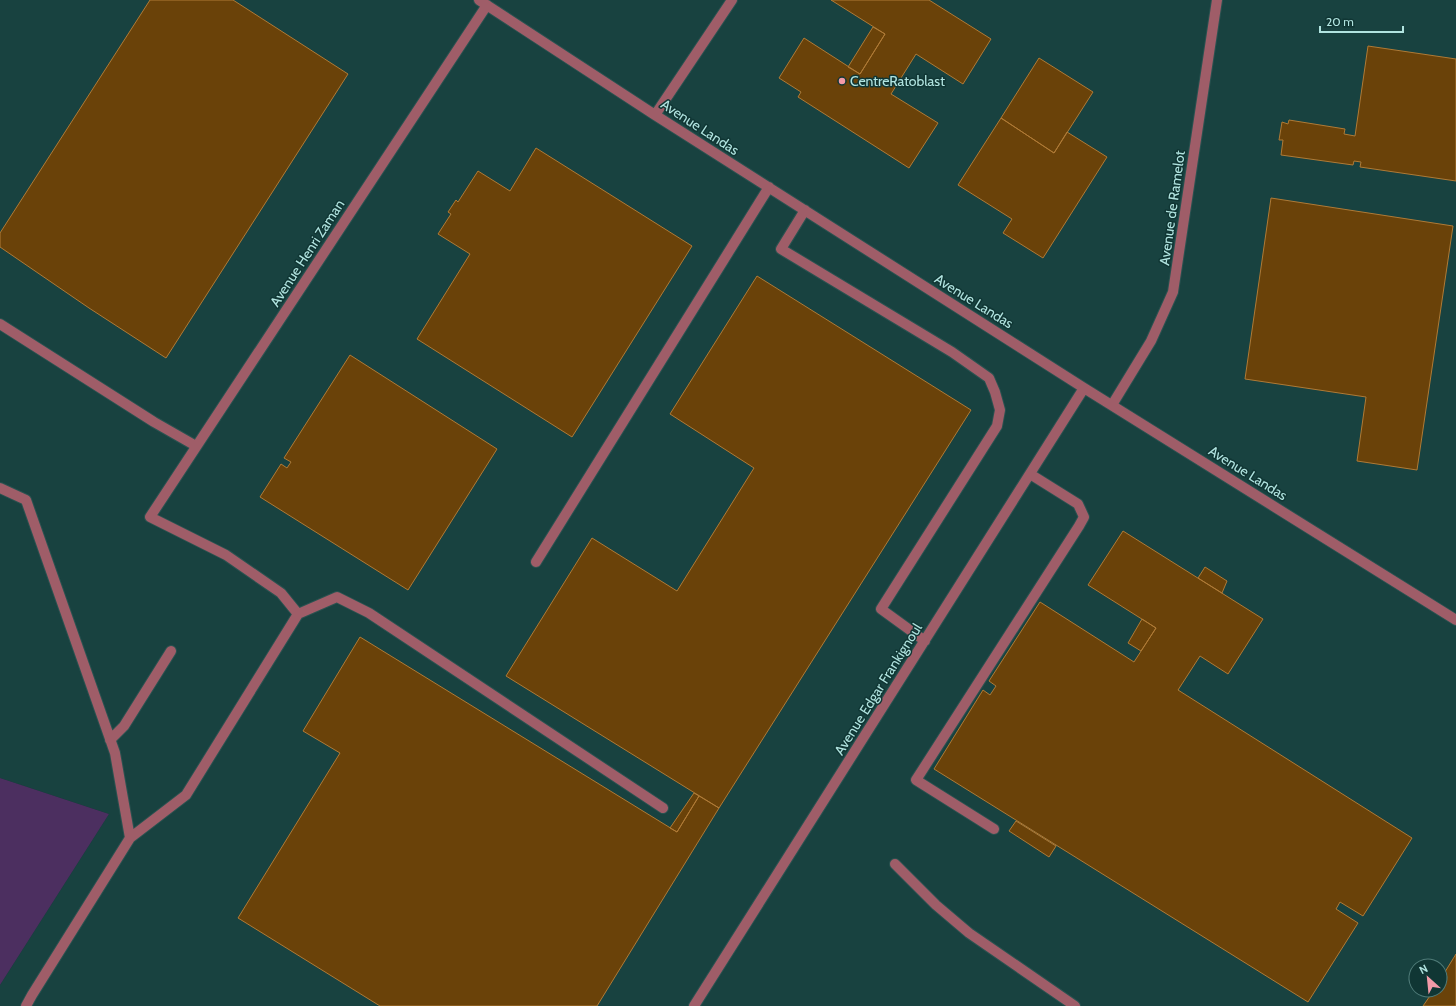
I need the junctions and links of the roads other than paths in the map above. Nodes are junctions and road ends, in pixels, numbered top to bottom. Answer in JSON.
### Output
{"nodes":[{"id":1,"x":732,"y":0,"type":"edge"},
{"id":2,"x":1217,"y":0,"type":"edge"},
{"id":3,"x":483,"y":3,"type":"edge"},
{"id":4,"x":655,"y":114,"type":"junction"},
{"id":5,"x":769,"y":187,"type":"junction"},
{"id":6,"x":805,"y":210,"type":"junction"},
{"id":7,"x":0,"y":324,"type":"edge"},
{"id":8,"x":1084,"y":388,"type":"junction"},
{"id":9,"x":1112,"y":405,"type":"junction"},
{"id":10,"x":196,"y":446,"type":"junction"},
{"id":11,"x":1030,"y":474,"type":"junction"},
{"id":12,"x":0,"y":488,"type":"edge"},
{"id":13,"x":536,"y":562,"type":"dead end"},
{"id":14,"x":298,"y":614,"type":"junction"},
{"id":15,"x":1456,"y":620,"type":"edge"},
{"id":16,"x":925,"y":641,"type":"junction"},
{"id":17,"x":171,"y":651,"type":"dead end"},
{"id":18,"x":110,"y":740,"type":"junction"},
{"id":19,"x":663,"y":808,"type":"dead end"},
{"id":20,"x":994,"y":829,"type":"dead end"},
{"id":21,"x":130,"y":838,"type":"junction"},
{"id":22,"x":895,"y":864,"type":"dead end"},
{"id":23,"x":26,"y":1006,"type":"edge"},
{"id":24,"x":694,"y":1006,"type":"edge"},
{"id":25,"x":1075,"y":1006,"type":"edge"}],
"edges":[{"from":1,"to":4,"type":"street"},
{"from":2,"to":9,"type":"street","name":"Avenue de Ramelot"},
{"from":3,"to":4,"type":"street","name":"Avenue Landas"},
{"from":3,"to":10,"type":"street","name":"Avenue Henri Zaman"},
{"from":4,"to":5,"type":"street","name":"Avenue Landas"},
{"from":5,"to":6,"type":"street","name":"Avenue Landas"},
{"from":5,"to":13,"type":"street"},
{"from":6,"to":8,"type":"street","name":"Avenue Landas"},
{"from":6,"to":16,"type":"street"},
{"from":7,"to":10,"type":"street"},
{"from":8,"to":9,"type":"street","name":"Avenue Landas"},
{"from":8,"to":11,"type":"street","name":"Avenue Edgar Frankignoul"},
{"from":9,"to":15,"type":"street","name":"Avenue Landas"},
{"from":10,"to":14,"type":"street","name":"Avenue Henri Zaman"},
{"from":11,"to":16,"type":"street","name":"Avenue Edgar Frankignoul"},
{"from":11,"to":20,"type":"street"},
{"from":12,"to":18,"type":"street"},
{"from":14,"to":19,"type":"street"},
{"from":14,"to":21,"type":"street"},
{"from":16,"to":24,"type":"street","name":"Avenue Edgar Frankignoul"},
{"from":17,"to":18,"type":"street"},
{"from":18,"to":21,"type":"street"},
{"from":21,"to":23,"type":"street"},
{"from":22,"to":25,"type":"street"}]}
